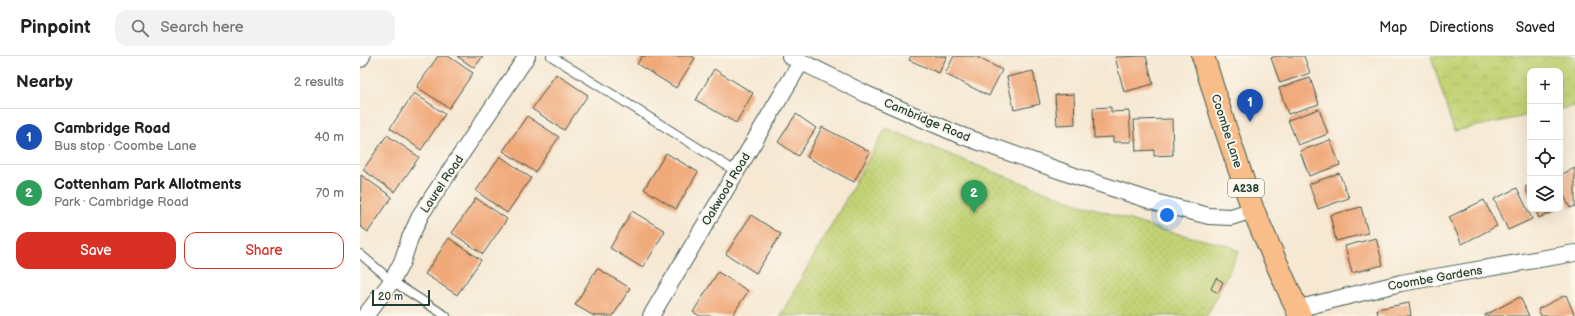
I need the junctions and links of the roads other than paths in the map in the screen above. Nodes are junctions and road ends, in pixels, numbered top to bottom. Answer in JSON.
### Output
{"nodes":[{"id":1,"x":362,"y":56,"type":"edge"},
{"id":2,"x":527,"y":56,"type":"edge"},
{"id":3,"x":551,"y":56,"type":"edge"},
{"id":4,"x":1203,"y":56,"type":"edge"},
{"id":5,"x":360,"y":59,"type":"edge"},
{"id":6,"x":795,"y":59,"type":"edge"},
{"id":7,"x":736,"y":172,"type":"junction"},
{"id":8,"x":1253,"y":210,"type":"junction"},
{"id":9,"x":1575,"y":252,"type":"edge"},
{"id":10,"x":360,"y":254,"type":"edge"},
{"id":11,"x":392,"y":281,"type":"junction"},
{"id":12,"x":1298,"y":312,"type":"edge"},
{"id":13,"x":365,"y":316,"type":"edge"},
{"id":14,"x":446,"y":316,"type":"edge"},
{"id":15,"x":651,"y":316,"type":"edge"}],
"edges":[{"from":1,"to":5,"type":"street"},
{"from":2,"to":11,"type":"street","name":"Laurel Road"},
{"from":3,"to":7,"type":"lane"},
{"from":4,"to":8,"type":"main road","name":"Coombe Lane","number":"A238"},
{"from":6,"to":7,"type":"street","name":"Oakwood Road"},
{"from":6,"to":8,"type":"street","name":"Cambridge Road"},
{"from":7,"to":15,"type":"street","name":"Oakwood Road"},
{"from":8,"to":12,"type":"main road","name":"Coombe Lane","number":"A238"},
{"from":9,"to":12,"type":"street","name":"Coombe Gardens"},
{"from":10,"to":11,"type":"lane"},
{"from":11,"to":13,"type":"street","name":"Laurel Road"},
{"from":11,"to":14,"type":"lane"}]}
